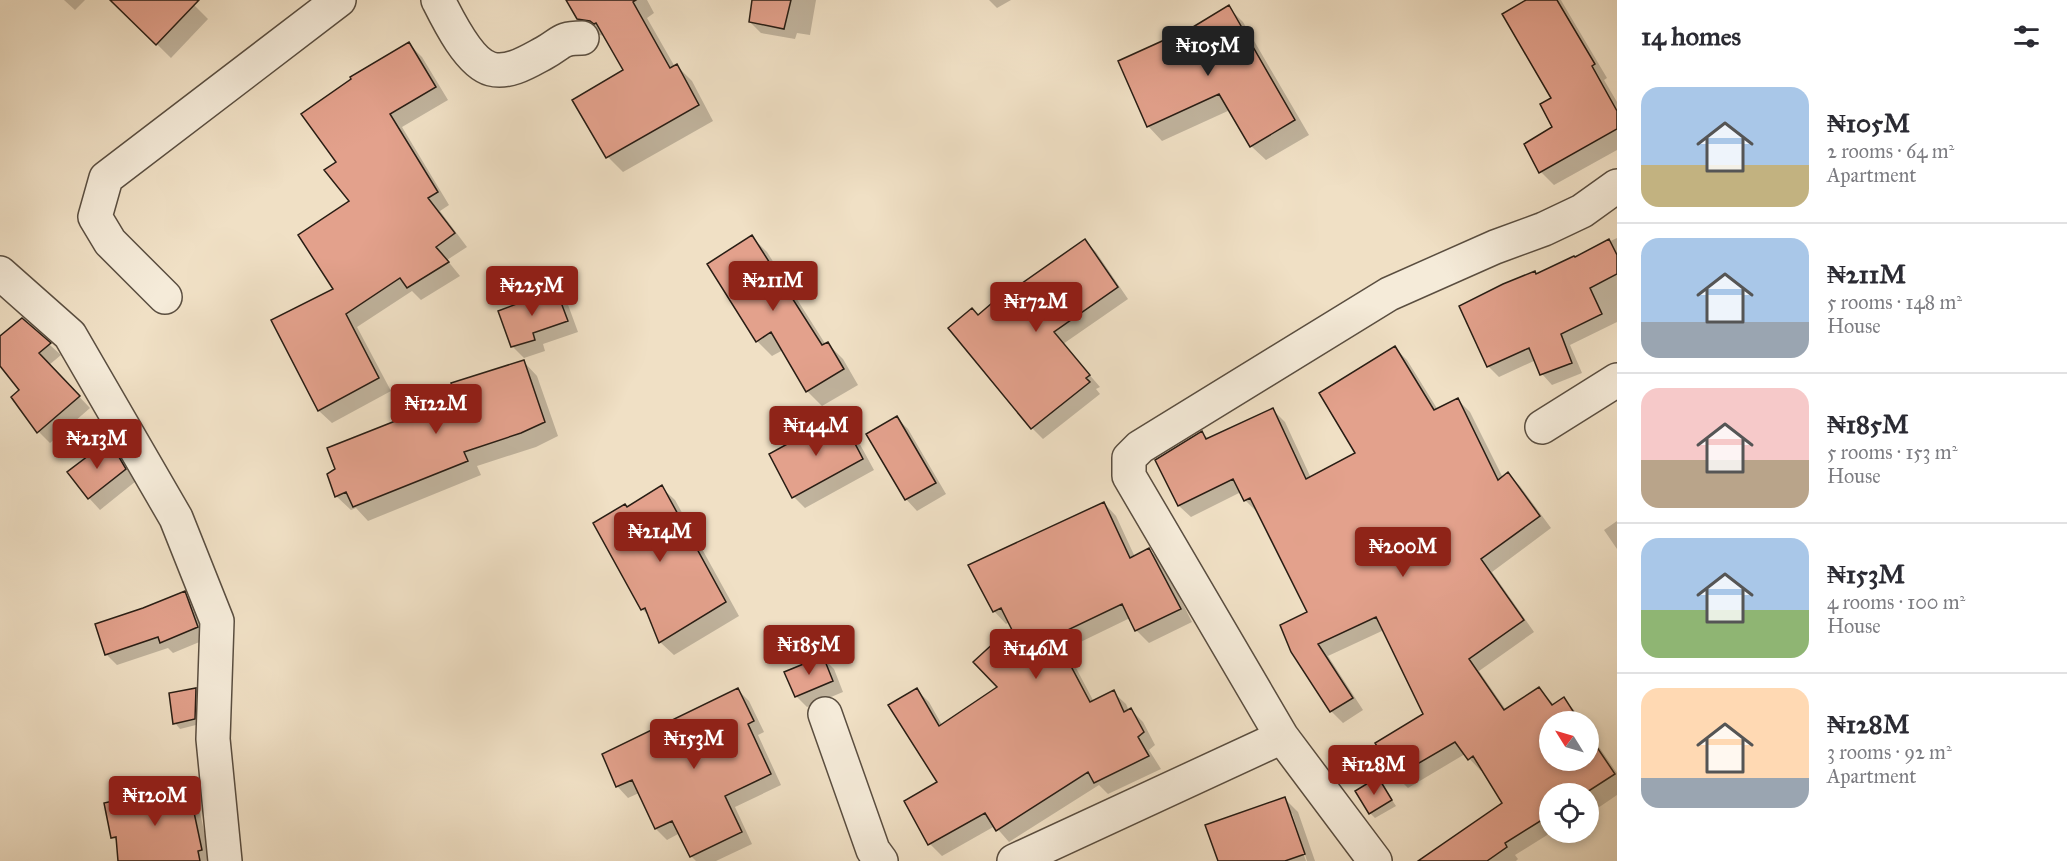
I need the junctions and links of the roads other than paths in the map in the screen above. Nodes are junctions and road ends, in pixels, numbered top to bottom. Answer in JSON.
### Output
{"nodes":[{"id":1,"x":339,"y":0,"type":"edge"},
{"id":2,"x":438,"y":0,"type":"edge"},
{"id":3,"x":582,"y":38,"type":"dead end"},
{"id":4,"x":1617,"y":186,"type":"edge"},
{"id":5,"x":0,"y":273,"type":"edge"},
{"id":6,"x":165,"y":297,"type":"dead end"},
{"id":7,"x":1617,"y":380,"type":"edge"},
{"id":8,"x":1542,"y":427,"type":"dead end"},
{"id":9,"x":825,"y":714,"type":"dead end"},
{"id":10,"x":1282,"y":737,"type":"junction"},
{"id":11,"x":225,"y":861,"type":"edge"},
{"id":12,"x":881,"y":861,"type":"edge"},
{"id":13,"x":1014,"y":861,"type":"edge"},
{"id":14,"x":1375,"y":861,"type":"edge"}],
"edges":[{"from":1,"to":6,"type":"street"},
{"from":2,"to":3,"type":"street"},
{"from":4,"to":10,"type":"street"},
{"from":5,"to":11,"type":"street"},
{"from":7,"to":8,"type":"street"},
{"from":9,"to":12,"type":"street"},
{"from":10,"to":13,"type":"street"},
{"from":10,"to":14,"type":"street"}]}
